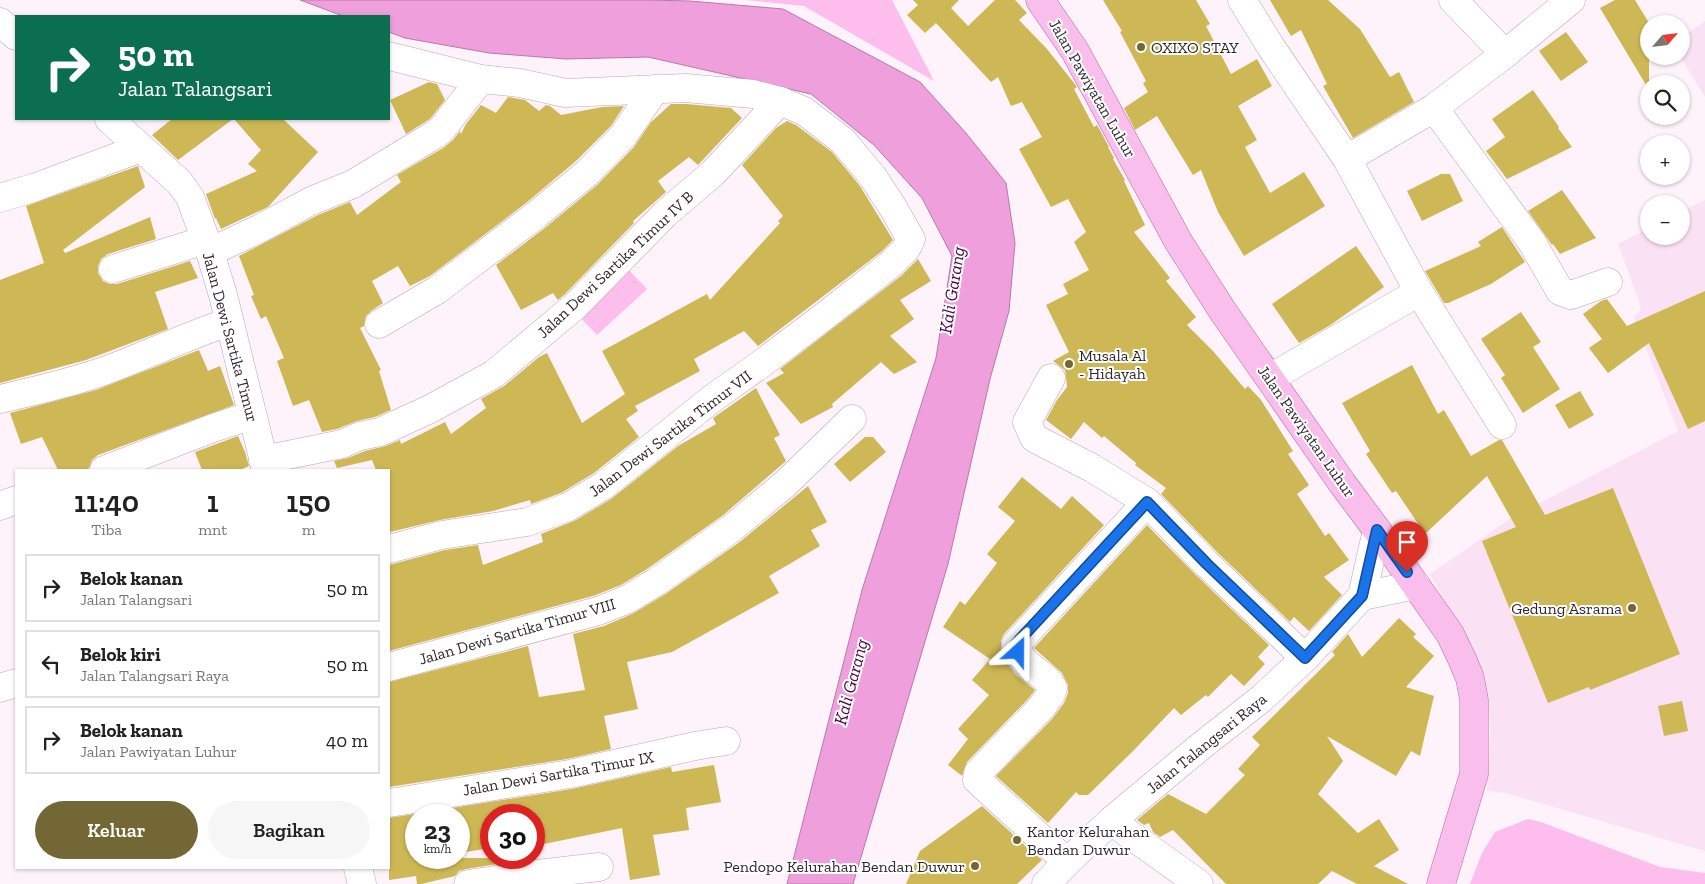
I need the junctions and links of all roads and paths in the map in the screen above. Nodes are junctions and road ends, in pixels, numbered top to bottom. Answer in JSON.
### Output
{"nodes":[{"id":1,"x":1040,"y":0,"type":"edge"},
{"id":2,"x":1242,"y":0,"type":"edge"},
{"id":3,"x":1452,"y":0,"type":"edge"},
{"id":4,"x":1571,"y":0,"type":"edge"},
{"id":5,"x":0,"y":22,"type":"edge"},
{"id":6,"x":15,"y":35,"type":"edge"},
{"id":7,"x":1505,"y":54,"type":"junction"},
{"id":8,"x":390,"y":56,"type":"edge"},
{"id":9,"x":481,"y":78,"type":"junction"},
{"id":10,"x":655,"y":89,"type":"junction"},
{"id":11,"x":780,"y":102,"type":"junction"},
{"id":12,"x":1434,"y":108,"type":"junction"},
{"id":13,"x":111,"y":120,"type":"edge"},
{"id":14,"x":142,"y":148,"type":"junction"},
{"id":15,"x":1348,"y":159,"type":"junction"},
{"id":16,"x":0,"y":198,"type":"edge"},
{"id":17,"x":207,"y":246,"type":"junction"},
{"id":18,"x":113,"y":269,"type":"dead end"},
{"id":19,"x":1608,"y":282,"type":"dead end"},
{"id":20,"x":1419,"y":292,"type":"junction"},
{"id":21,"x":229,"y":322,"type":"junction"},
{"id":22,"x":379,"y":324,"type":"dead end"},
{"id":23,"x":1051,"y":378,"type":"dead end"},
{"id":24,"x":1270,"y":378,"type":"junction"},
{"id":25,"x":0,"y":398,"type":"edge"},
{"id":26,"x":252,"y":415,"type":"junction"},
{"id":27,"x":852,"y":419,"type":"dead end"},
{"id":28,"x":1502,"y":425,"type":"dead end"},
{"id":29,"x":265,"y":465,"type":"edge"},
{"id":30,"x":107,"y":469,"type":"edge"},
{"id":31,"x":15,"y":500,"type":"edge"},
{"id":32,"x":1147,"y":502,"type":"junction"},
{"id":33,"x":0,"y":506,"type":"edge"},
{"id":34,"x":1377,"y":530,"type":"junction"},
{"id":35,"x":390,"y":549,"type":"edge"},
{"id":36,"x":1416,"y":585,"type":"junction"},
{"id":37,"x":1362,"y":596,"type":"junction"},
{"id":38,"x":1305,"y":658,"type":"junction"},
{"id":39,"x":390,"y":667,"type":"edge"},
{"id":40,"x":15,"y":683,"type":"edge"},
{"id":41,"x":0,"y":688,"type":"edge"},
{"id":42,"x":726,"y":741,"type":"dead end"},
{"id":43,"x":390,"y":803,"type":"edge"},
{"id":44,"x":1111,"y":820,"type":"junction"},
{"id":45,"x":1067,"y":862,"type":"junction"},
{"id":46,"x":599,"y":867,"type":"dead end"},
{"id":47,"x":358,"y":869,"type":"edge"},
{"id":48,"x":362,"y":884,"type":"edge"},
{"id":49,"x":468,"y":884,"type":"edge"},
{"id":50,"x":1046,"y":884,"type":"edge"},
{"id":51,"x":1199,"y":884,"type":"edge"},
{"id":52,"x":1441,"y":884,"type":"edge"}],
"edges":[{"from":1,"to":24,"type":"main road","name":"Jalan Pawiyatan Luhur"},
{"from":2,"to":15,"type":"street"},
{"from":3,"to":7,"type":"street"},
{"from":4,"to":7,"type":"street"},
{"from":5,"to":6,"type":"street"},
{"from":7,"to":12,"type":"street"},
{"from":8,"to":9,"type":"street"},
{"from":9,"to":10,"type":"street"},
{"from":9,"to":17,"type":"street"},
{"from":10,"to":11,"type":"street"},
{"from":10,"to":22,"type":"street"},
{"from":11,"to":29,"type":"street","name":"Jalan Dewi Sartika Timur IV B"},
{"from":11,"to":35,"type":"street","name":"Jalan Dewi Sartika Timur VII"},
{"from":12,"to":15,"type":"street"},
{"from":12,"to":19,"type":"street"},
{"from":13,"to":14,"type":"street","name":"Jalan Dewi Sartika Timur"},
{"from":14,"to":16,"type":"street"},
{"from":14,"to":17,"type":"street","name":"Jalan Dewi Sartika Timur"},
{"from":15,"to":20,"type":"street"},
{"from":17,"to":18,"type":"street"},
{"from":17,"to":21,"type":"street","name":"Jalan Dewi Sartika Timur"},
{"from":20,"to":24,"type":"street"},
{"from":20,"to":28,"type":"street"},
{"from":21,"to":25,"type":"street"},
{"from":21,"to":26,"type":"street","name":"Jalan Dewi Sartika Timur"},
{"from":23,"to":32,"type":"street"},
{"from":24,"to":34,"type":"main road","name":"Jalan Pawiyatan Luhur"},
{"from":26,"to":29,"type":"street","name":"Jalan Dewi Sartika Timur"},
{"from":26,"to":30,"type":"street"},
{"from":27,"to":39,"type":"street","name":"Jalan Dewi Sartika Timur VIII"},
{"from":31,"to":33,"type":"street"},
{"from":32,"to":38,"type":"street"},
{"from":32,"to":45,"type":"street"},
{"from":34,"to":36,"type":"main road","name":"Jalan Pawiyatan Luhur"},
{"from":34,"to":37,"type":"street","name":"Jalan Talangsari Raya"},
{"from":36,"to":37,"type":"street"},
{"from":36,"to":52,"type":"main road","name":"Jalan Pawiyatan Luhur"},
{"from":37,"to":38,"type":"street","name":"Jalan Talangsari Raya"},
{"from":38,"to":44,"type":"street","name":"Jalan Talangsari Raya"},
{"from":40,"to":41,"type":"street"},
{"from":42,"to":43,"type":"street","name":"Jalan Dewi Sartika Timur IX"},
{"from":44,"to":45,"type":"street","name":"Jalan Talangsari Raya"},
{"from":44,"to":51,"type":"street"},
{"from":45,"to":50,"type":"street","name":"Jalan Talangsari Raya"},
{"from":46,"to":49,"type":"street"},
{"from":47,"to":48,"type":"street"}]}
